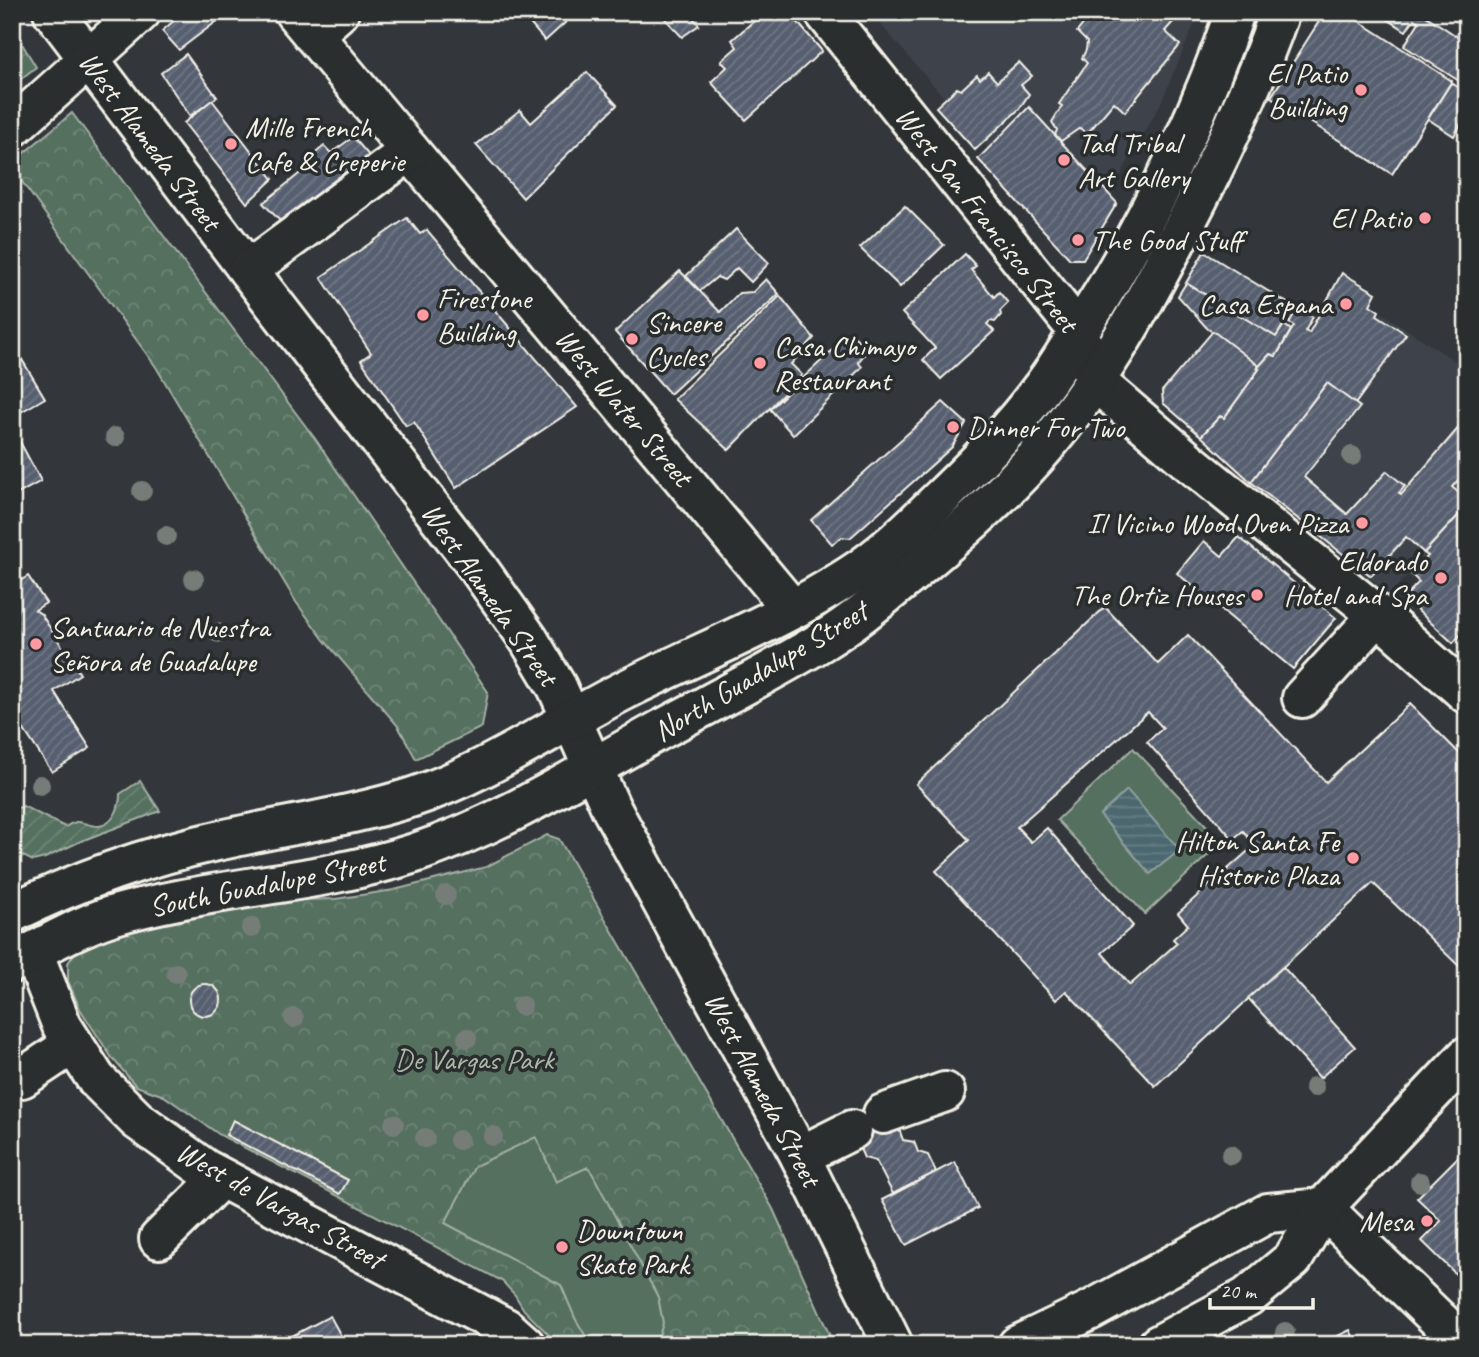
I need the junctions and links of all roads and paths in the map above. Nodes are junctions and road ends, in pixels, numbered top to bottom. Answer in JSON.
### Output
{"nodes":[{"id":1,"x":53,"y":12,"type":"edge"},
{"id":2,"x":141,"y":12,"type":"edge"},
{"id":3,"x":824,"y":12,"type":"edge"},
{"id":4,"x":1235,"y":12,"type":"edge"},
{"id":5,"x":1280,"y":12,"type":"edge"},
{"id":6,"x":315,"y":20,"type":"edge"},
{"id":7,"x":88,"y":60,"type":"junction"},
{"id":8,"x":12,"y":128,"type":"edge"},
{"id":9,"x":410,"y":151,"type":"junction"},
{"id":10,"x":248,"y":270,"type":"junction"},
{"id":11,"x":1079,"y":332,"type":"junction"},
{"id":12,"x":1095,"y":381,"type":"junction"},
{"id":13,"x":792,"y":609,"type":"junction"},
{"id":14,"x":1378,"y":615,"type":"junction"},
{"id":15,"x":1467,"y":694,"type":"edge"},
{"id":16,"x":1302,"y":698,"type":"dead end"},
{"id":17,"x":572,"y":719,"type":"junction"},
{"id":18,"x":498,"y":758,"type":"joint"},
{"id":19,"x":593,"y":769,"type":"junction"},
{"id":20,"x":524,"y":808,"type":"joint"},
{"id":21,"x":12,"y":912,"type":"edge"},
{"id":22,"x":23,"y":957,"type":"edge"},
{"id":23,"x":73,"y":1044,"type":"junction"},
{"id":24,"x":1467,"y":1056,"type":"edge"},
{"id":25,"x":22,"y":1078,"type":"dead end"},
{"id":26,"x":945,"y":1092,"type":"dead end"},
{"id":27,"x":800,"y":1156,"type":"junction"},
{"id":28,"x":221,"y":1178,"type":"junction"},
{"id":29,"x":1323,"y":1208,"type":"junction"},
{"id":30,"x":159,"y":1239,"type":"dead end"},
{"id":31,"x":525,"y":1345,"type":"edge"},
{"id":32,"x":893,"y":1345,"type":"edge"},
{"id":33,"x":1018,"y":1345,"type":"edge"},
{"id":34,"x":1158,"y":1345,"type":"edge"},
{"id":35,"x":1465,"y":1345,"type":"edge"}],
"edges":[{"from":1,"to":7,"type":"street","name":"West Alameda Street"},
{"from":2,"to":7,"type":"street"},
{"from":3,"to":11,"type":"street","name":"West San Francisco Street"},
{"from":4,"to":11,"type":"street","name":"North Guadalupe Street"},
{"from":5,"to":12,"type":"street","name":"North Guadalupe Street"},
{"from":6,"to":9,"type":"street","name":"West Water Street"},
{"from":7,"to":8,"type":"street"},
{"from":7,"to":10,"type":"street","name":"West Alameda Street"},
{"from":9,"to":10,"type":"street"},
{"from":9,"to":13,"type":"street","name":"West Water Street"},
{"from":10,"to":17,"type":"street","name":"West Alameda Street"},
{"from":11,"to":12,"type":"street","name":"West San Francisco Street"},
{"from":11,"to":13,"type":"street","name":"North Guadalupe Street"},
{"from":12,"to":14,"type":"street"},
{"from":12,"to":19,"type":"street","name":"North Guadalupe Street"},
{"from":13,"to":17,"type":"street","name":"North Guadalupe Street"},
{"from":14,"to":15,"type":"street"},
{"from":14,"to":16,"type":"street"},
{"from":17,"to":18,"type":"street","name":"North Guadalupe Street"},
{"from":17,"to":19,"type":"street","name":"West Alameda Street"},
{"from":18,"to":21,"type":"street","name":"South Guadalupe Street"},
{"from":19,"to":20,"type":"street","name":"North Guadalupe Street"},
{"from":19,"to":27,"type":"street","name":"West Alameda Street"},
{"from":20,"to":22,"type":"street","name":"South Guadalupe Street"},
{"from":22,"to":23,"type":"street","name":"West de Vargas Street"},
{"from":23,"to":25,"type":"street"},
{"from":23,"to":28,"type":"street","name":"West de Vargas Street"},
{"from":24,"to":29,"type":"street"},
{"from":26,"to":27,"type":"street"},
{"from":27,"to":32,"type":"street","name":"West Alameda Street"},
{"from":28,"to":30,"type":"street"},
{"from":28,"to":31,"type":"street","name":"West de Vargas Street"},
{"from":29,"to":33,"type":"street"},
{"from":29,"to":34,"type":"street"},
{"from":29,"to":35,"type":"street"}]}
